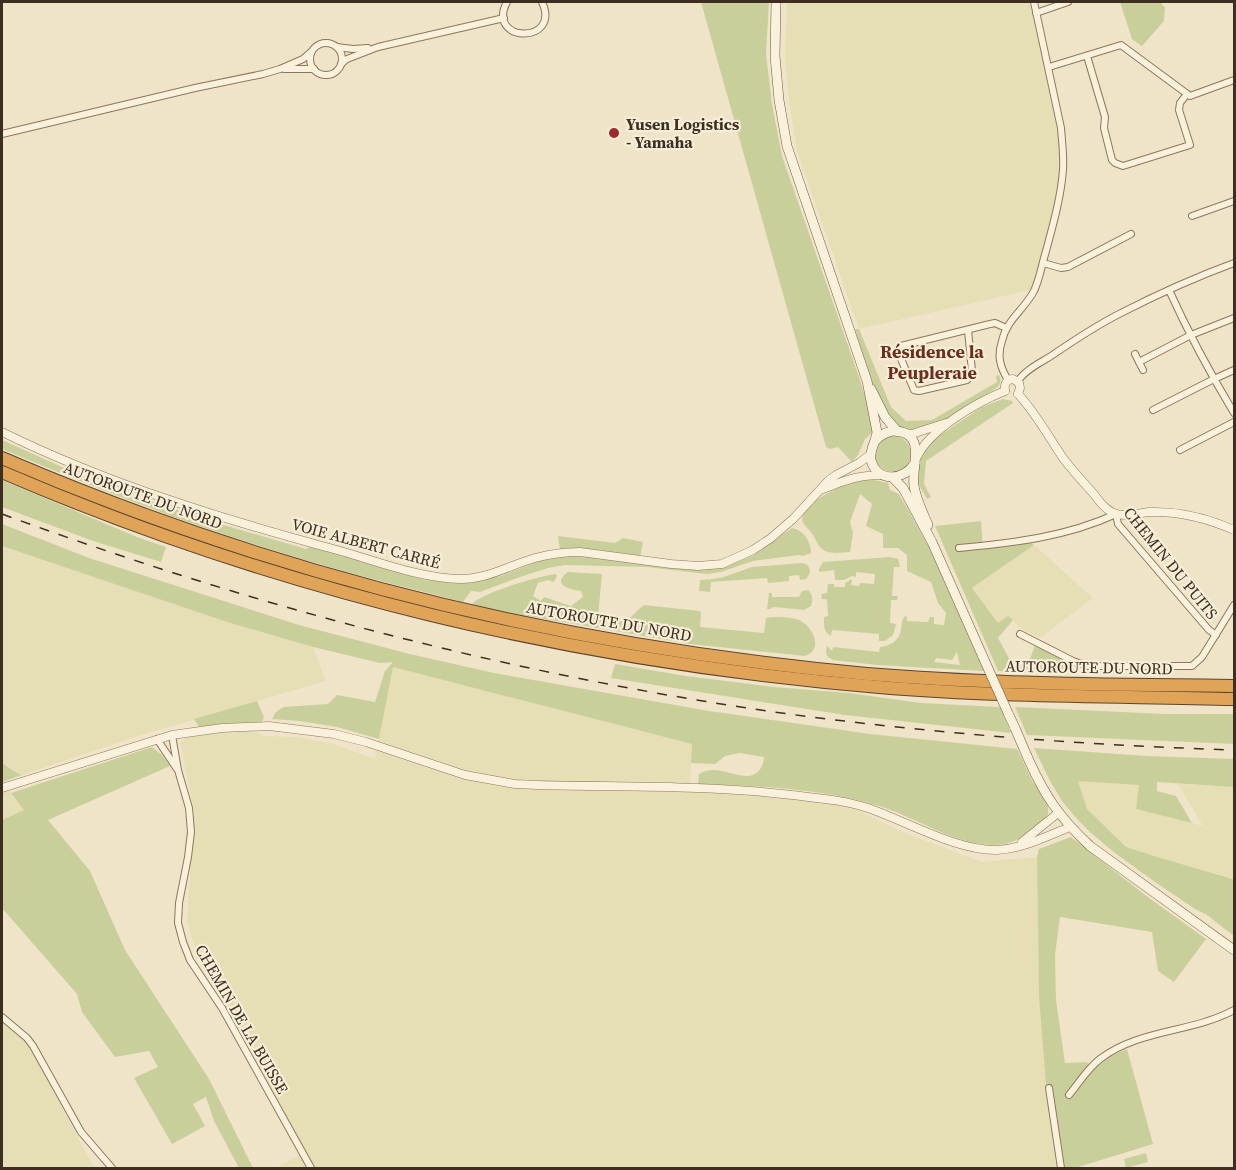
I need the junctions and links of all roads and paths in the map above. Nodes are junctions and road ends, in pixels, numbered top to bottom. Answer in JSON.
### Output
{"nodes":[{"id":1,"x":507,"y":2,"type":"edge"},
{"id":2,"x":542,"y":2,"type":"edge"},
{"id":3,"x":776,"y":2,"type":"edge"},
{"id":4,"x":1034,"y":2,"type":"edge"},
{"id":5,"x":1068,"y":2,"type":"edge"},
{"id":6,"x":1036,"y":13,"type":"junction"},
{"id":7,"x":504,"y":18,"type":"junction"},
{"id":8,"x":337,"y":47,"type":"junction"},
{"id":9,"x":378,"y":47,"type":"junction"},
{"id":10,"x":311,"y":52,"type":"junction"},
{"id":11,"x":1087,"y":56,"type":"junction"},
{"id":12,"x":341,"y":64,"type":"junction"},
{"id":13,"x":1048,"y":67,"type":"junction"},
{"id":14,"x":280,"y":69,"type":"junction"},
{"id":15,"x":314,"y":69,"type":"junction"},
{"id":16,"x":1234,"y":80,"type":"edge"},
{"id":17,"x":1186,"y":94,"type":"junction"},
{"id":18,"x":2,"y":134,"type":"edge"},
{"id":19,"x":1234,"y":201,"type":"edge"},
{"id":20,"x":1192,"y":216,"type":"dead end"},
{"id":21,"x":1131,"y":234,"type":"dead end"},
{"id":22,"x":1043,"y":263,"type":"junction"},
{"id":23,"x":1234,"y":263,"type":"edge"},
{"id":24,"x":1169,"y":290,"type":"junction"},
{"id":25,"x":1234,"y":318,"type":"edge"},
{"id":26,"x":1006,"y":328,"type":"junction"},
{"id":27,"x":968,"y":330,"type":"junction"},
{"id":28,"x":1191,"y":335,"type":"junction"},
{"id":29,"x":1135,"y":354,"type":"dead end"},
{"id":30,"x":1139,"y":362,"type":"junction"},
{"id":31,"x":1143,"y":370,"type":"dead end"},
{"id":32,"x":1234,"y":370,"type":"edge"},
{"id":33,"x":1214,"y":379,"type":"junction"},
{"id":34,"x":1008,"y":380,"type":"junction"},
{"id":35,"x":867,"y":381,"type":"junction"},
{"id":36,"x":1018,"y":381,"type":"junction"},
{"id":37,"x":1005,"y":391,"type":"junction"},
{"id":38,"x":1018,"y":394,"type":"junction"},
{"id":39,"x":1153,"y":410,"type":"dead end"},
{"id":40,"x":1234,"y":413,"type":"edge"},
{"id":41,"x":1234,"y":422,"type":"edge"},
{"id":42,"x":948,"y":423,"type":"junction"},
{"id":43,"x":2,"y":432,"type":"edge"},
{"id":44,"x":901,"y":432,"type":"junction"},
{"id":45,"x":876,"y":440,"type":"junction"},
{"id":46,"x":1180,"y":450,"type":"dead end"},
{"id":47,"x":871,"y":454,"type":"junction"},
{"id":48,"x":2,"y":458,"type":"edge"},
{"id":49,"x":916,"y":460,"type":"junction"},
{"id":50,"x":2,"y":472,"type":"edge"},
{"id":51,"x":887,"y":476,"type":"junction"},
{"id":52,"x":819,"y":491,"type":"junction"},
{"id":53,"x":1116,"y":514,"type":"junction"},
{"id":54,"x":1234,"y":530,"type":"edge"},
{"id":55,"x":932,"y":542,"type":"junction"},
{"id":56,"x":959,"y":548,"type":"dead end"},
{"id":57,"x":1234,"y":605,"type":"edge"},
{"id":58,"x":1020,"y":634,"type":"dead end"},
{"id":59,"x":1216,"y":635,"type":"junction"},
{"id":60,"x":1234,"y":684,"type":"edge"},
{"id":61,"x":1233,"y":699,"type":"edge"},
{"id":62,"x":172,"y":735,"type":"junction"},
{"id":63,"x":157,"y":739,"type":"junction"},
{"id":64,"x":178,"y":770,"type":"junction"},
{"id":65,"x":2,"y":788,"type":"edge"},
{"id":66,"x":1059,"y":813,"type":"junction"},
{"id":67,"x":1070,"y":827,"type":"junction"},
{"id":68,"x":1016,"y":847,"type":"junction"},
{"id":69,"x":1234,"y":950,"type":"edge"},
{"id":70,"x":1234,"y":1010,"type":"edge"},
{"id":71,"x":2,"y":1017,"type":"edge"},
{"id":72,"x":1049,"y":1088,"type":"dead end"},
{"id":73,"x":1069,"y":1095,"type":"dead end"},
{"id":74,"x":112,"y":1168,"type":"edge"},
{"id":75,"x":310,"y":1168,"type":"edge"},
{"id":76,"x":1061,"y":1168,"type":"edge"}],
"edges":[{"from":1,"to":7,"type":"street"},
{"from":2,"to":7,"type":"street"},
{"from":3,"to":35,"type":"main road"},
{"from":4,"to":6,"type":"street"},
{"from":5,"to":6,"type":"street"},
{"from":6,"to":13,"type":"street"},
{"from":7,"to":9,"type":"street"},
{"from":8,"to":9,"type":"street"},
{"from":8,"to":10,"type":"street"},
{"from":8,"to":12,"type":"street"},
{"from":9,"to":12,"type":"street"},
{"from":10,"to":14,"type":"street"},
{"from":10,"to":15,"type":"street"},
{"from":11,"to":13,"type":"street"},
{"from":11,"to":17,"type":"street"},
{"from":11,"to":17,"type":"street"},
{"from":12,"to":15,"type":"street"},
{"from":13,"to":22,"type":"street"},
{"from":14,"to":15,"type":"street"},
{"from":14,"to":18,"type":"street"},
{"from":16,"to":17,"type":"street"},
{"from":19,"to":20,"type":"street"},
{"from":21,"to":22,"type":"street"},
{"from":22,"to":26,"type":"street"},
{"from":23,"to":24,"type":"street"},
{"from":24,"to":28,"type":"street"},
{"from":24,"to":36,"type":"street"},
{"from":25,"to":28,"type":"street"},
{"from":26,"to":27,"type":"street"},
{"from":26,"to":34,"type":"street"},
{"from":27,"to":27,"type":"street"},
{"from":28,"to":30,"type":"street"},
{"from":28,"to":33,"type":"street"},
{"from":29,"to":30,"type":"street"},
{"from":30,"to":31,"type":"street"},
{"from":32,"to":33,"type":"street"},
{"from":33,"to":39,"type":"street"},
{"from":33,"to":40,"type":"street"},
{"from":34,"to":36,"type":"street"},
{"from":34,"to":37,"type":"street"},
{"from":35,"to":44,"type":"main road"},
{"from":35,"to":45,"type":"main road"},
{"from":36,"to":38,"type":"street"},
{"from":37,"to":38,"type":"street"},
{"from":37,"to":42,"type":"street"},
{"from":38,"to":53,"type":"street","name":"CHEMIN DU PUITS"},
{"from":41,"to":46,"type":"street"},
{"from":42,"to":44,"type":"street"},
{"from":42,"to":49,"type":"street"},
{"from":43,"to":52,"type":"street","name":"VOIE ALBERT CARRÉ"},
{"from":44,"to":45,"type":"main road"},
{"from":44,"to":49,"type":"main road"},
{"from":45,"to":47,"type":"main road"},
{"from":47,"to":51,"type":"main road"},
{"from":47,"to":52,"type":"street","name":"VOIE ALBERT CARRÉ"},
{"from":48,"to":60,"type":"highway","name":"AUTOROUTE DU NORD"},
{"from":49,"to":51,"type":"main road"},
{"from":49,"to":55,"type":"main road"},
{"from":50,"to":61,"type":"highway","name":"AUTOROUTE DU NORD"},
{"from":51,"to":52,"type":"street","name":"VOIE ALBERT CARRÉ"},
{"from":51,"to":55,"type":"main road"},
{"from":53,"to":54,"type":"street"},
{"from":53,"to":56,"type":"street"},
{"from":53,"to":59,"type":"street","name":"CHEMIN DU PUITS"},
{"from":55,"to":66,"type":"main road","bridge":true},
{"from":57,"to":59,"type":"street"},
{"from":58,"to":59,"type":"street"},
{"from":62,"to":63,"type":"street"},
{"from":62,"to":64,"type":"street","name":"CHEMIN DE LA BUISSE"},
{"from":62,"to":68,"type":"street"},
{"from":63,"to":64,"type":"street","name":"CHEMIN DE LA BUISSE"},
{"from":63,"to":65,"type":"street"},
{"from":64,"to":75,"type":"street","name":"CHEMIN DE LA BUISSE"},
{"from":66,"to":67,"type":"main road"},
{"from":66,"to":68,"type":"street"},
{"from":67,"to":68,"type":"street"},
{"from":67,"to":69,"type":"main road"},
{"from":70,"to":73,"type":"street"},
{"from":71,"to":74,"type":"street"},
{"from":72,"to":76,"type":"street"}]}
